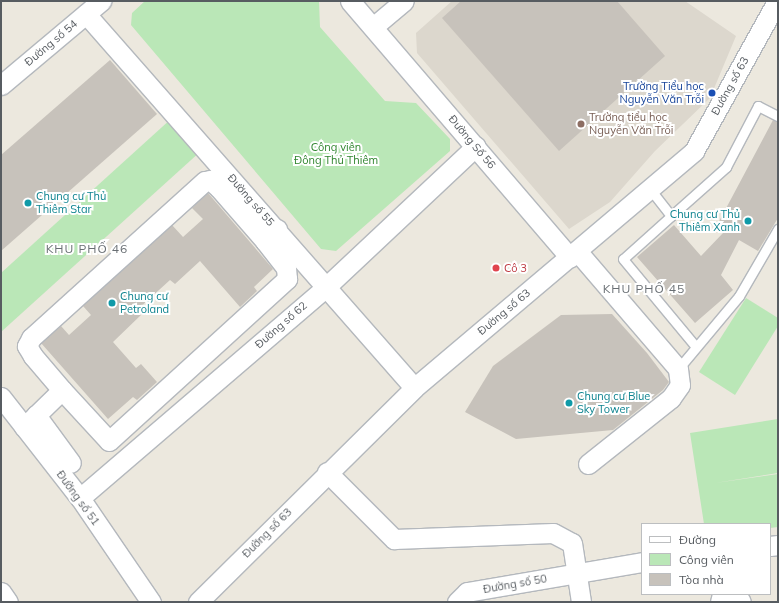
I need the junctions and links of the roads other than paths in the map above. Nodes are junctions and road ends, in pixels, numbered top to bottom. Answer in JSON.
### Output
{"nodes":[{"id":1,"x":101,"y":1,"type":"edge"},
{"id":2,"x":350,"y":1,"type":"edge"},
{"id":3,"x":404,"y":1,"type":"edge"},
{"id":4,"x":778,"y":1,"type":"edge"},
{"id":5,"x":86,"y":14,"type":"junction"},
{"id":6,"x":374,"y":27,"type":"junction"},
{"id":7,"x":1,"y":85,"type":"edge"},
{"id":8,"x":778,"y":116,"type":"edge"},
{"id":9,"x":476,"y":146,"type":"junction"},
{"id":10,"x":650,"y":189,"type":"junction"},
{"id":11,"x":671,"y":216,"type":"junction"},
{"id":12,"x":778,"y":229,"type":"edge"},
{"id":13,"x":271,"y":236,"type":"junction"},
{"id":14,"x":574,"y":254,"type":"junction"},
{"id":15,"x":327,"y":286,"type":"junction"},
{"id":16,"x":696,"y":346,"type":"junction"},
{"id":17,"x":201,"y":359,"type":"junction"},
{"id":18,"x":678,"y":369,"type":"junction"},
{"id":19,"x":218,"y":379,"type":"junction"},
{"id":20,"x":414,"y":388,"type":"junction"},
{"id":21,"x":62,"y":390,"type":"junction"},
{"id":22,"x":1,"y":397,"type":"edge"},
{"id":23,"x":30,"y":421,"type":"junction"},
{"id":24,"x":71,"y":463,"type":"dead end"},
{"id":25,"x":588,"y":464,"type":"dead end"},
{"id":26,"x":327,"y":472,"type":"junction"},
{"id":27,"x":80,"y":498,"type":"junction"},
{"id":28,"x":641,"y":562,"type":"edge"},
{"id":29,"x":576,"y":573,"type":"junction"},
{"id":30,"x":1,"y":592,"type":"edge"},
{"id":31,"x":8,"y":602,"type":"edge"},
{"id":32,"x":151,"y":602,"type":"edge"},
{"id":33,"x":198,"y":602,"type":"edge"},
{"id":34,"x":457,"y":602,"type":"edge"},
{"id":35,"x":581,"y":602,"type":"edge"}],
"edges":[{"from":1,"to":5,"type":"street","name":"Đường số 54"},
{"from":2,"to":6,"type":"street","name":"Đường Số 56"},
{"from":3,"to":6,"type":"street"},
{"from":4,"to":10,"type":"street","name":"Đường số 63"},
{"from":5,"to":7,"type":"street","name":"Đường số 54"},
{"from":5,"to":13,"type":"street","name":"Đường số 55"},
{"from":6,"to":9,"type":"street","name":"Đường Số 56"},
{"from":8,"to":11,"type":"lane"},
{"from":9,"to":14,"type":"street","name":"Đường Số 56"},
{"from":9,"to":15,"type":"street","name":"Đường số 62"},
{"from":10,"to":11,"type":"lane"},
{"from":10,"to":14,"type":"street","name":"Đường số 63"},
{"from":11,"to":16,"type":"lane"},
{"from":12,"to":16,"type":"lane"},
{"from":13,"to":15,"type":"street","name":"Đường số 55"},
{"from":13,"to":17,"type":"street"},
{"from":13,"to":21,"type":"street"},
{"from":14,"to":18,"type":"street","name":"Đường Số 56"},
{"from":14,"to":20,"type":"street","name":"Đường số 63"},
{"from":15,"to":19,"type":"street","name":"Đường số 62"},
{"from":15,"to":20,"type":"street","name":"Đường số 55"},
{"from":16,"to":18,"type":"lane"},
{"from":17,"to":19,"type":"street"},
{"from":17,"to":21,"type":"street"},
{"from":18,"to":25,"type":"street"},
{"from":19,"to":27,"type":"street","name":"Đường số 62"},
{"from":20,"to":26,"type":"street","name":"Đường số 63"},
{"from":21,"to":23,"type":"street"},
{"from":22,"to":23,"type":"street","name":"Đường số 51"},
{"from":23,"to":24,"type":"street"},
{"from":23,"to":27,"type":"street","name":"Đường số 51"},
{"from":26,"to":29,"type":"street"},
{"from":26,"to":33,"type":"street","name":"Đường số 63"},
{"from":27,"to":32,"type":"street","name":"Đường số 51"},
{"from":28,"to":29,"type":"street","name":"Đường số 50"},
{"from":29,"to":34,"type":"street","name":"Đường số 50"},
{"from":29,"to":35,"type":"street"},
{"from":30,"to":31,"type":"street"}]}
